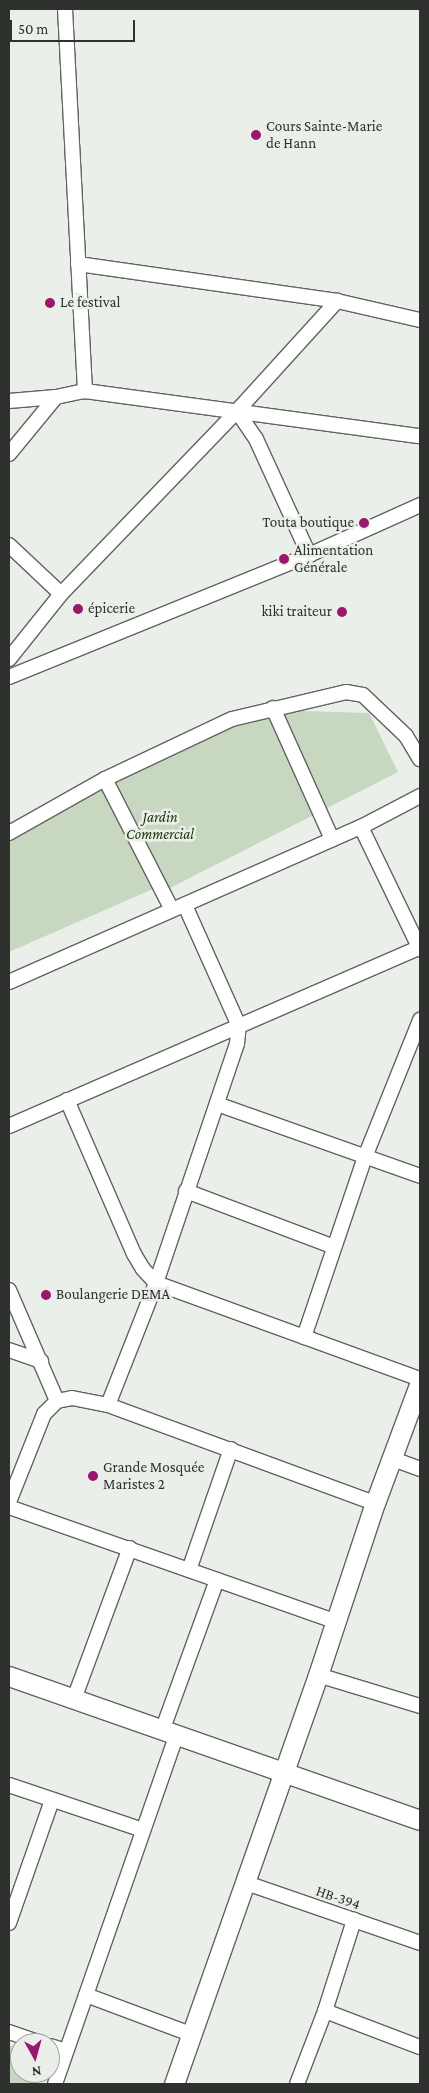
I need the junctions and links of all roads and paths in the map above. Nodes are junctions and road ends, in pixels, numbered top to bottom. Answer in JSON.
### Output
{"nodes":[{"id":1,"x":66,"y":9,"type":"edge"},
{"id":2,"x":78,"y":264,"type":"junction"},
{"id":3,"x":336,"y":301,"type":"junction"},
{"id":4,"x":420,"y":320,"type":"edge"},
{"id":5,"x":85,"y":391,"type":"junction"},
{"id":6,"x":56,"y":397,"type":"junction"},
{"id":7,"x":9,"y":401,"type":"edge"},
{"id":8,"x":237,"y":411,"type":"junction"},
{"id":9,"x":420,"y":436,"type":"edge"},
{"id":10,"x":9,"y":454,"type":"edge"},
{"id":11,"x":420,"y":505,"type":"edge"},
{"id":12,"x":9,"y":545,"type":"edge"},
{"id":13,"x":309,"y":555,"type":"junction"},
{"id":14,"x":61,"y":594,"type":"junction"},
{"id":15,"x":9,"y":659,"type":"edge"},
{"id":16,"x":9,"y":677,"type":"edge"},
{"id":17,"x":272,"y":708,"type":"junction"},
{"id":18,"x":420,"y":759,"type":"edge"},
{"id":19,"x":105,"y":778,"type":"junction"},
{"id":20,"x":420,"y":796,"type":"edge"},
{"id":21,"x":361,"y":827,"type":"junction"},
{"id":22,"x":9,"y":833,"type":"edge"},
{"id":23,"x":332,"y":839,"type":"junction"},
{"id":24,"x":178,"y":907,"type":"junction"},
{"id":25,"x":420,"y":948,"type":"edge"},
{"id":26,"x":9,"y":982,"type":"edge"},
{"id":27,"x":420,"y":1020,"type":"edge"},
{"id":28,"x":239,"y":1026,"type":"junction"},
{"id":29,"x":67,"y":1100,"type":"junction"},
{"id":30,"x":218,"y":1104,"type":"junction"},
{"id":31,"x":9,"y":1126,"type":"edge"},
{"id":32,"x":365,"y":1157,"type":"junction"},
{"id":33,"x":420,"y":1176,"type":"edge"},
{"id":34,"x":186,"y":1191,"type":"junction"},
{"id":35,"x":334,"y":1247,"type":"junction"},
{"id":36,"x":156,"y":1283,"type":"junction"},
{"id":37,"x":9,"y":1290,"type":"edge"},
{"id":38,"x":304,"y":1337,"type":"junction"},
{"id":39,"x":9,"y":1350,"type":"edge"},
{"id":40,"x":41,"y":1361,"type":"junction"},
{"id":41,"x":420,"y":1380,"type":"edge"},
{"id":42,"x":57,"y":1401,"type":"junction"},
{"id":43,"x":108,"y":1405,"type":"junction"},
{"id":44,"x":231,"y":1449,"type":"junction"},
{"id":45,"x":393,"y":1459,"type":"junction"},
{"id":46,"x":420,"y":1469,"type":"edge"},
{"id":47,"x":9,"y":1502,"type":"edge"},
{"id":48,"x":375,"y":1503,"type":"junction"},
{"id":49,"x":9,"y":1507,"type":"edge"},
{"id":50,"x":130,"y":1548,"type":"junction"},
{"id":51,"x":189,"y":1570,"type":"junction"},
{"id":52,"x":217,"y":1580,"type":"junction"},
{"id":53,"x":335,"y":1621,"type":"junction"},
{"id":54,"x":318,"y":1675,"type":"junction"},
{"id":55,"x":9,"y":1676,"type":"edge"},
{"id":56,"x":74,"y":1699,"type":"junction"},
{"id":57,"x":420,"y":1706,"type":"edge"},
{"id":58,"x":169,"y":1734,"type":"junction"},
{"id":59,"x":283,"y":1773,"type":"junction"},
{"id":60,"x":9,"y":1784,"type":"edge"},
{"id":61,"x":52,"y":1800,"type":"junction"},
{"id":62,"x":420,"y":1820,"type":"edge"},
{"id":63,"x":143,"y":1830,"type":"junction"},
{"id":64,"x":246,"y":1883,"type":"junction"},
{"id":65,"x":354,"y":1920,"type":"junction"},
{"id":66,"x":9,"y":1923,"type":"edge"},
{"id":67,"x":420,"y":1943,"type":"edge"},
{"id":68,"x":86,"y":1995,"type":"junction"},
{"id":69,"x":325,"y":2011,"type":"junction"},
{"id":70,"x":193,"y":2035,"type":"junction"},
{"id":71,"x":420,"y":2046,"type":"edge"},
{"id":72,"x":60,"y":2049,"type":"edge"},
{"id":73,"x":66,"y":2051,"type":"junction"},
{"id":74,"x":55,"y":2084,"type":"edge"},
{"id":75,"x":174,"y":2084,"type":"edge"},
{"id":76,"x":297,"y":2084,"type":"edge"}],
"edges":[{"from":1,"to":2,"type":"street"},
{"from":2,"to":3,"type":"street"},
{"from":2,"to":5,"type":"street"},
{"from":3,"to":4,"type":"street"},
{"from":3,"to":8,"type":"street"},
{"from":5,"to":6,"type":"street"},
{"from":5,"to":8,"type":"street"},
{"from":6,"to":7,"type":"street"},
{"from":6,"to":10,"type":"street"},
{"from":8,"to":9,"type":"street"},
{"from":8,"to":13,"type":"street"},
{"from":8,"to":14,"type":"street"},
{"from":11,"to":13,"type":"street"},
{"from":12,"to":14,"type":"street"},
{"from":13,"to":16,"type":"street"},
{"from":14,"to":15,"type":"street"},
{"from":17,"to":18,"type":"street"},
{"from":17,"to":19,"type":"street"},
{"from":17,"to":23,"type":"street"},
{"from":19,"to":22,"type":"street"},
{"from":19,"to":24,"type":"street"},
{"from":20,"to":21,"type":"street"},
{"from":21,"to":23,"type":"street"},
{"from":21,"to":25,"type":"street"},
{"from":23,"to":24,"type":"street"},
{"from":24,"to":26,"type":"street"},
{"from":24,"to":28,"type":"street"},
{"from":25,"to":28,"type":"street"},
{"from":27,"to":32,"type":"street"},
{"from":28,"to":29,"type":"street"},
{"from":28,"to":30,"type":"street"},
{"from":29,"to":31,"type":"street"},
{"from":29,"to":36,"type":"street"},
{"from":30,"to":32,"type":"street"},
{"from":30,"to":34,"type":"street"},
{"from":32,"to":33,"type":"street"},
{"from":32,"to":35,"type":"street"},
{"from":34,"to":35,"type":"street"},
{"from":34,"to":36,"type":"street"},
{"from":35,"to":38,"type":"street"},
{"from":36,"to":38,"type":"street"},
{"from":36,"to":43,"type":"street"},
{"from":37,"to":40,"type":"street"},
{"from":38,"to":41,"type":"street"},
{"from":39,"to":40,"type":"street"},
{"from":40,"to":42,"type":"street"},
{"from":41,"to":45,"type":"street"},
{"from":42,"to":43,"type":"street"},
{"from":42,"to":47,"type":"street"},
{"from":43,"to":44,"type":"street"},
{"from":44,"to":48,"type":"street"},
{"from":44,"to":51,"type":"street"},
{"from":45,"to":46,"type":"street"},
{"from":45,"to":48,"type":"street"},
{"from":48,"to":53,"type":"street"},
{"from":49,"to":50,"type":"street"},
{"from":50,"to":51,"type":"street"},
{"from":50,"to":56,"type":"street"},
{"from":51,"to":52,"type":"street"},
{"from":52,"to":53,"type":"street"},
{"from":52,"to":58,"type":"street"},
{"from":53,"to":54,"type":"street"},
{"from":54,"to":57,"type":"street"},
{"from":54,"to":59,"type":"street"},
{"from":55,"to":56,"type":"street"},
{"from":56,"to":58,"type":"street"},
{"from":58,"to":59,"type":"street"},
{"from":58,"to":63,"type":"street"},
{"from":59,"to":62,"type":"street"},
{"from":59,"to":64,"type":"street"},
{"from":60,"to":61,"type":"street"},
{"from":61,"to":63,"type":"street"},
{"from":61,"to":66,"type":"street"},
{"from":63,"to":68,"type":"street"},
{"from":64,"to":65,"type":"street","name":"HB-394"},
{"from":64,"to":70,"type":"street"},
{"from":65,"to":67,"type":"street","name":"HB-394"},
{"from":65,"to":69,"type":"street"},
{"from":68,"to":70,"type":"street"},
{"from":68,"to":73,"type":"street"},
{"from":69,"to":71,"type":"street"},
{"from":69,"to":76,"type":"street"},
{"from":70,"to":75,"type":"street"},
{"from":72,"to":73,"type":"street"},
{"from":73,"to":74,"type":"street"}]}
